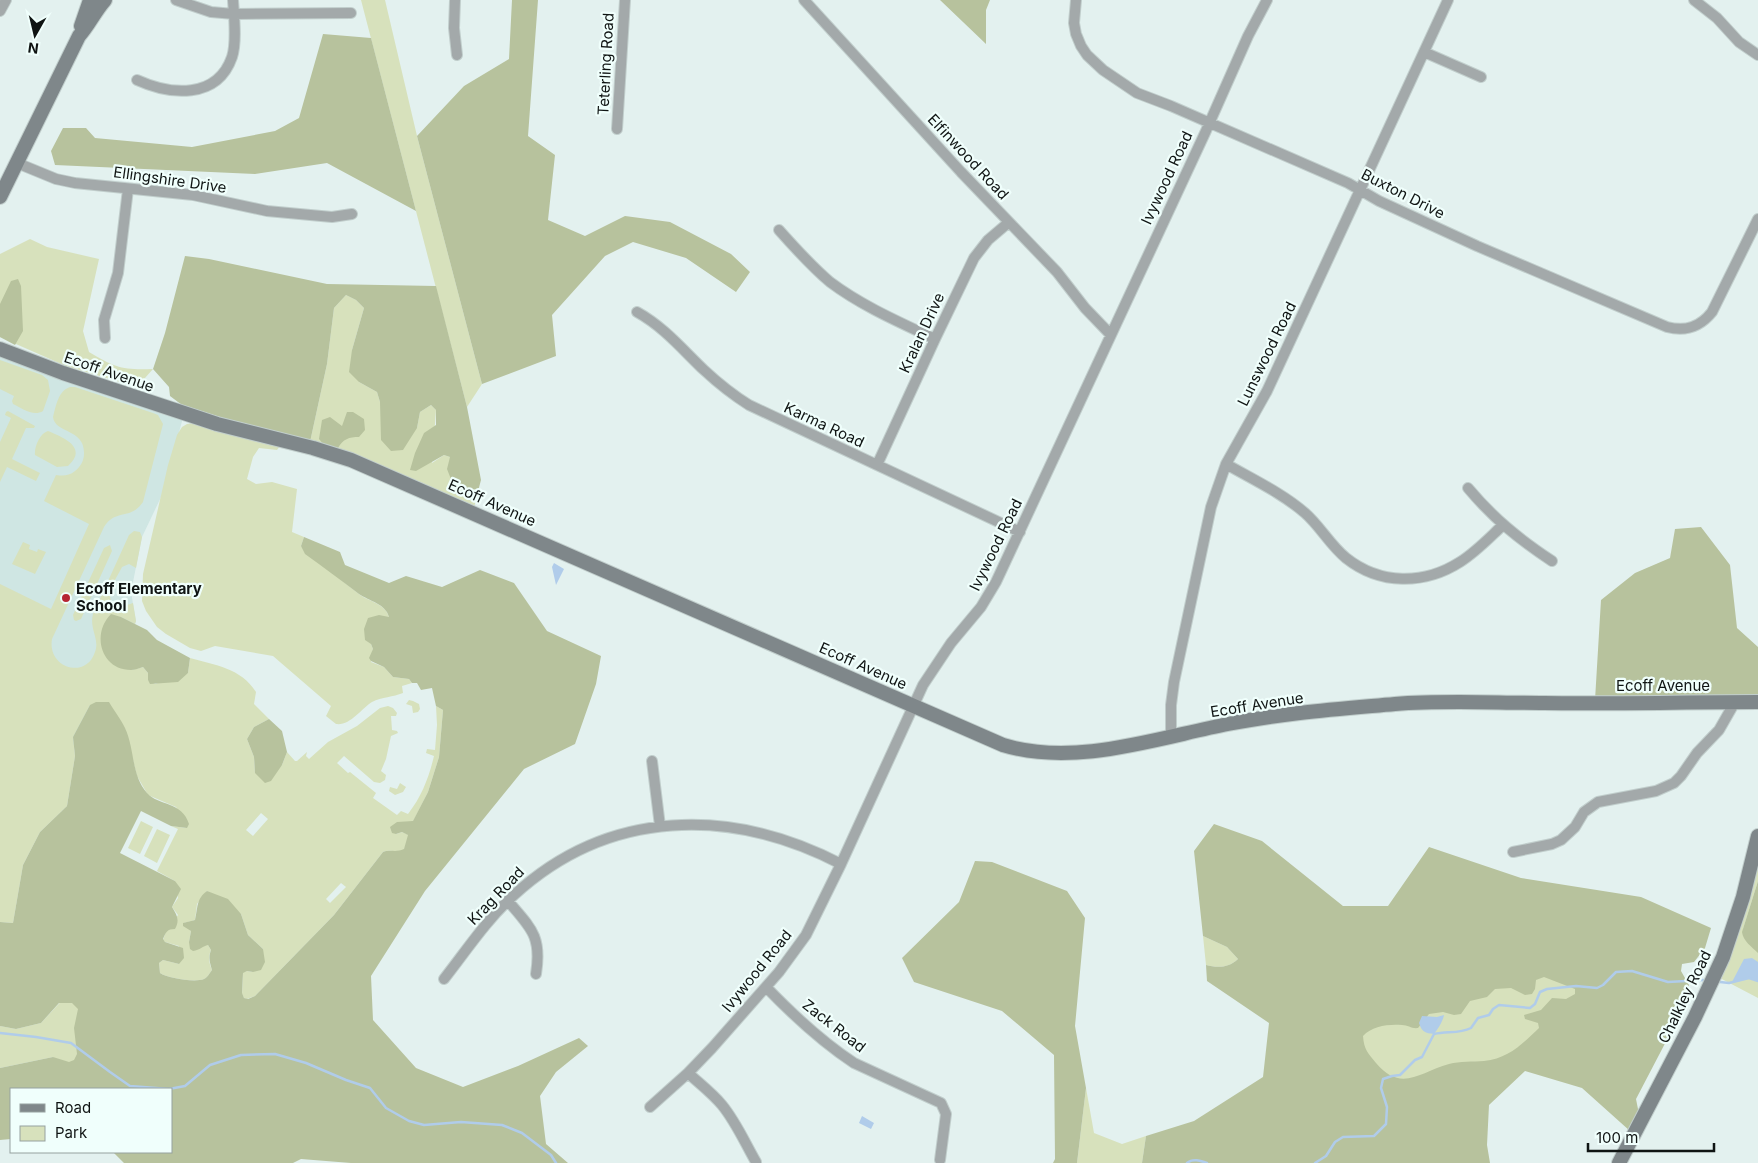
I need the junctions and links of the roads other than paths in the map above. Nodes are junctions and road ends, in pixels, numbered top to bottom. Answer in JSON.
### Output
{"nodes":[{"id":1,"x":6,"y":0,"type":"edge"},
{"id":2,"x":90,"y":0,"type":"edge"},
{"id":3,"x":106,"y":0,"type":"edge"},
{"id":4,"x":176,"y":0,"type":"edge"},
{"id":5,"x":234,"y":0,"type":"edge"},
{"id":6,"x":455,"y":0,"type":"edge"},
{"id":7,"x":625,"y":0,"type":"edge"},
{"id":8,"x":804,"y":0,"type":"edge"},
{"id":9,"x":1076,"y":0,"type":"edge"},
{"id":10,"x":1267,"y":0,"type":"edge"},
{"id":11,"x":1448,"y":0,"type":"edge"},
{"id":12,"x":1694,"y":0,"type":"edge"},
{"id":13,"x":0,"y":10,"type":"edge"},
{"id":14,"x":351,"y":13,"type":"dead end"},
{"id":15,"x":234,"y":14,"type":"junction"},
{"id":16,"x":79,"y":36,"type":"junction"},
{"id":17,"x":1424,"y":52,"type":"junction"},
{"id":18,"x":457,"y":55,"type":"dead end"},
{"id":19,"x":1758,"y":55,"type":"edge"},
{"id":20,"x":1482,"y":77,"type":"dead end"},
{"id":21,"x":137,"y":80,"type":"dead end"},
{"id":22,"x":1209,"y":123,"type":"junction"},
{"id":23,"x":617,"y":129,"type":"dead end"},
{"id":24,"x":17,"y":163,"type":"junction"},
{"id":25,"x":128,"y":189,"type":"junction"},
{"id":26,"x":1360,"y":190,"type":"junction"},
{"id":27,"x":0,"y":197,"type":"edge"},
{"id":28,"x":352,"y":214,"type":"dead end"},
{"id":29,"x":1758,"y":221,"type":"edge"},
{"id":30,"x":1008,"y":223,"type":"junction"},
{"id":31,"x":779,"y":230,"type":"dead end"},
{"id":32,"x":637,"y":312,"type":"dead end"},
{"id":33,"x":1110,"y":334,"type":"junction"},
{"id":34,"x":105,"y":338,"type":"dead end"},
{"id":35,"x":935,"y":339,"type":"junction"},
{"id":36,"x":0,"y":349,"type":"edge"},
{"id":37,"x":1226,"y":464,"type":"junction"},
{"id":38,"x":877,"y":465,"type":"junction"},
{"id":39,"x":1468,"y":488,"type":"dead end"},
{"id":40,"x":1503,"y":525,"type":"junction"},
{"id":41,"x":1020,"y":532,"type":"junction"},
{"id":42,"x":1552,"y":561,"type":"dead end"},
{"id":43,"x":1736,"y":702,"type":"junction"},
{"id":44,"x":1758,"y":702,"type":"edge"},
{"id":45,"x":913,"y":706,"type":"junction"},
{"id":46,"x":1171,"y":737,"type":"junction"},
{"id":47,"x":652,"y":761,"type":"dead end"},
{"id":48,"x":660,"y":826,"type":"junction"},
{"id":49,"x":1758,"y":836,"type":"edge"},
{"id":50,"x":1513,"y":852,"type":"dead end"},
{"id":51,"x":841,"y":864,"type":"junction"},
{"id":52,"x":508,"y":901,"type":"junction"},
{"id":53,"x":536,"y":974,"type":"dead end"},
{"id":54,"x":444,"y":979,"type":"dead end"},
{"id":55,"x":766,"y":987,"type":"junction"},
{"id":56,"x":688,"y":1073,"type":"junction"},
{"id":57,"x":650,"y":1107,"type":"dead end"},
{"id":58,"x":940,"y":1160,"type":"dead end"},
{"id":59,"x":756,"y":1162,"type":"edge"},
{"id":60,"x":1618,"y":1163,"type":"edge"}],
"edges":[{"from":1,"to":13,"type":"street"},
{"from":2,"to":16,"type":"street"},
{"from":3,"to":16,"type":"street"},
{"from":4,"to":15,"type":"street"},
{"from":5,"to":15,"type":"street"},
{"from":6,"to":18,"type":"street"},
{"from":7,"to":23,"type":"street","name":"Teterling Road"},
{"from":8,"to":30,"type":"street","name":"Elfinwood Road"},
{"from":9,"to":22,"type":"street","name":"Buxton Drive"},
{"from":10,"to":22,"type":"street","name":"Ivywood Road"},
{"from":11,"to":17,"type":"street","name":"Lunswood Road"},
{"from":12,"to":19,"type":"street"},
{"from":14,"to":15,"type":"street"},
{"from":15,"to":21,"type":"street"},
{"from":16,"to":24,"type":"street"},
{"from":17,"to":20,"type":"street"},
{"from":17,"to":26,"type":"street","name":"Lunswood Road"},
{"from":22,"to":26,"type":"street","name":"Buxton Drive"},
{"from":22,"to":33,"type":"street","name":"Ivywood Road"},
{"from":24,"to":25,"type":"street","name":"Ellingshire Drive"},
{"from":24,"to":27,"type":"street"},
{"from":25,"to":28,"type":"street","name":"Ellingshire Drive"},
{"from":25,"to":34,"type":"street"},
{"from":26,"to":29,"type":"street","name":"Buxton Drive"},
{"from":26,"to":37,"type":"street","name":"Lunswood Road"},
{"from":30,"to":33,"type":"street","name":"Elfinwood Road"},
{"from":30,"to":35,"type":"street","name":"Kralan Drive"},
{"from":31,"to":35,"type":"street"},
{"from":32,"to":38,"type":"street","name":"Karma Road"},
{"from":33,"to":41,"type":"street","name":"Ivywood Road"},
{"from":35,"to":38,"type":"street","name":"Kralan Drive"},
{"from":36,"to":45,"type":"street","name":"Ecoff Avenue"},
{"from":37,"to":40,"type":"street"},
{"from":37,"to":46,"type":"street","name":"Lunswood Road"},
{"from":38,"to":41,"type":"street","name":"Karma Road"},
{"from":39,"to":40,"type":"street"},
{"from":40,"to":42,"type":"street"},
{"from":41,"to":45,"type":"street","name":"Ivywood Road"},
{"from":43,"to":44,"type":"street","name":"Ecoff Avenue"},
{"from":43,"to":46,"type":"street","name":"Ecoff Avenue"},
{"from":43,"to":50,"type":"street"},
{"from":45,"to":46,"type":"street","name":"Ecoff Avenue"},
{"from":45,"to":51,"type":"street","name":"Ivywood Road"},
{"from":47,"to":48,"type":"street"},
{"from":48,"to":51,"type":"street","name":"Krag Road"},
{"from":48,"to":52,"type":"street","name":"Krag Road"},
{"from":49,"to":60,"type":"street","name":"Chalkley Road"},
{"from":51,"to":55,"type":"street","name":"Ivywood Road"},
{"from":52,"to":53,"type":"street"},
{"from":52,"to":54,"type":"street","name":"Krag Road"},
{"from":55,"to":56,"type":"street","name":"Ivywood Road"},
{"from":55,"to":58,"type":"street","name":"Zack Road"},
{"from":56,"to":57,"type":"street","name":"Ivywood Road"},
{"from":56,"to":59,"type":"street"}]}
